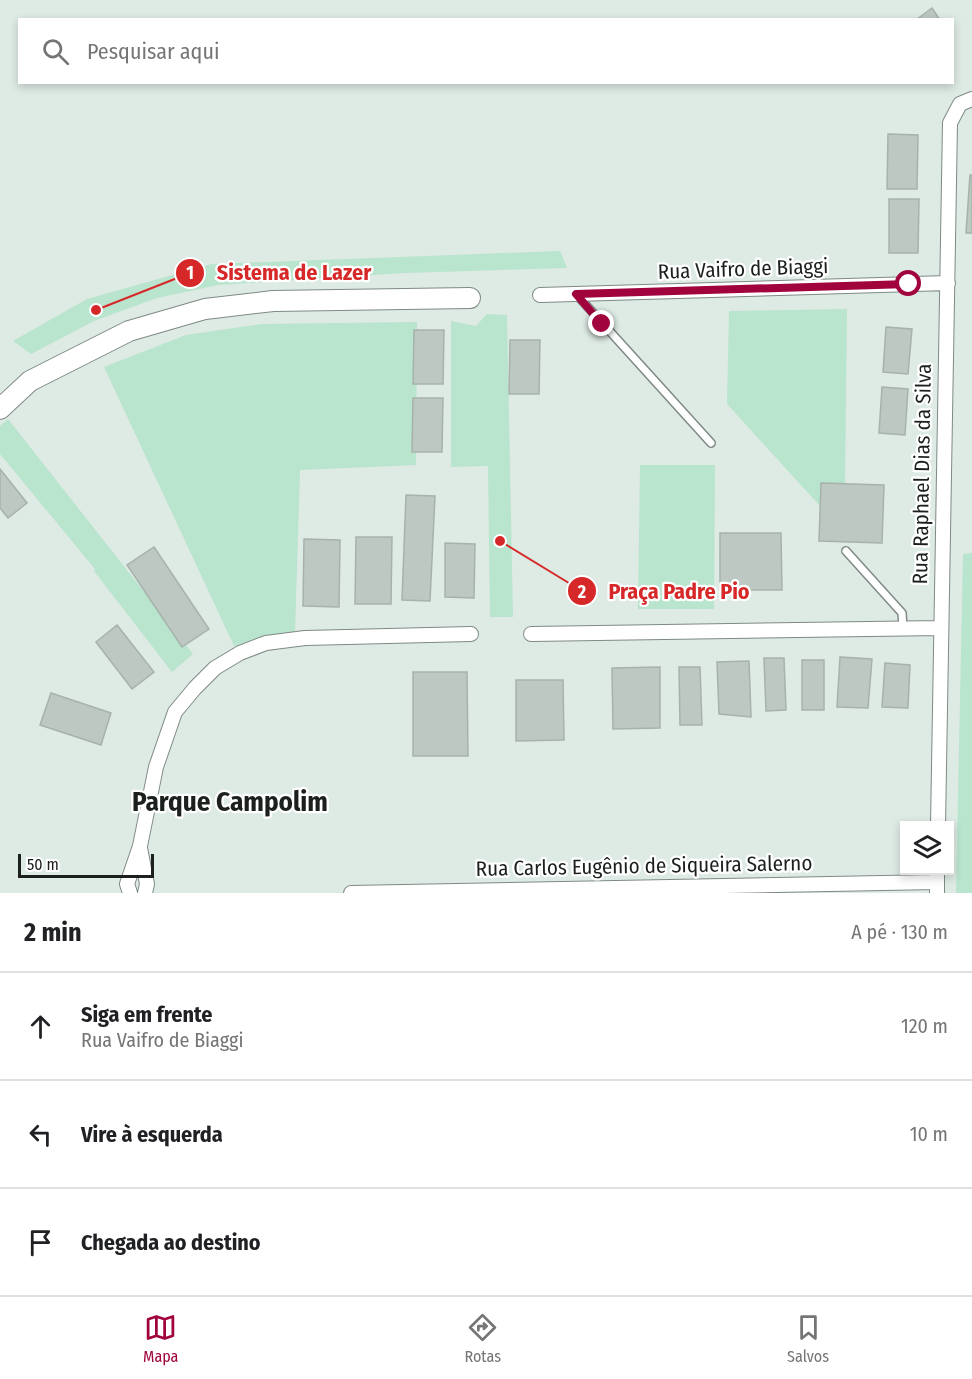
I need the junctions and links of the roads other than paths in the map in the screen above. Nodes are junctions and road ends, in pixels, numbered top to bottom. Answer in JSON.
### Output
{"nodes":[{"id":1,"x":972,"y":99,"type":"edge"},
{"id":2,"x":948,"y":283,"type":"junction"},
{"id":3,"x":576,"y":294,"type":"junction"},
{"id":4,"x":540,"y":295,"type":"dead end"},
{"id":5,"x":470,"y":298,"type":"dead end"},
{"id":6,"x":0,"y":409,"type":"edge"},
{"id":7,"x":711,"y":443,"type":"dead end"},
{"id":8,"x":846,"y":551,"type":"dead end"},
{"id":9,"x":903,"y":628,"type":"junction"},
{"id":10,"x":940,"y":628,"type":"junction"},
{"id":11,"x":471,"y":634,"type":"dead end"},
{"id":12,"x":531,"y":634,"type":"dead end"},
{"id":13,"x":938,"y":821,"type":"edge"},
{"id":14,"x":140,"y":846,"type":"junction"},
{"id":15,"x":937,"y":882,"type":"edge"},
{"id":16,"x":524,"y":891,"type":"edge"},
{"id":17,"x":130,"y":893,"type":"edge"},
{"id":18,"x":145,"y":893,"type":"edge"},
{"id":19,"x":351,"y":893,"type":"edge"}],
"edges":[{"from":1,"to":2,"type":"street","name":"Rua Raphael Dias da Silva"},
{"from":2,"to":3,"type":"street","name":"Rua Vaifro de Biaggi"},
{"from":2,"to":10,"type":"street","name":"Rua Raphael Dias da Silva"},
{"from":3,"to":4,"type":"street","name":"Rua Vaifro de Biaggi"},
{"from":3,"to":7,"type":"lane"},
{"from":5,"to":6,"type":"street"},
{"from":8,"to":9,"type":"lane"},
{"from":9,"to":10,"type":"street"},
{"from":9,"to":12,"type":"street"},
{"from":10,"to":13,"type":"street","name":"Rua Raphael Dias da Silva"},
{"from":11,"to":14,"type":"street"},
{"from":14,"to":17,"type":"street"},
{"from":14,"to":18,"type":"street"},
{"from":15,"to":16,"type":"street","name":"Rua Carlos Eugênio de Siqueira Salerno"},
{"from":16,"to":19,"type":"street","name":"Rua Carlos Eugênio de Siqueira Salerno"}]}
